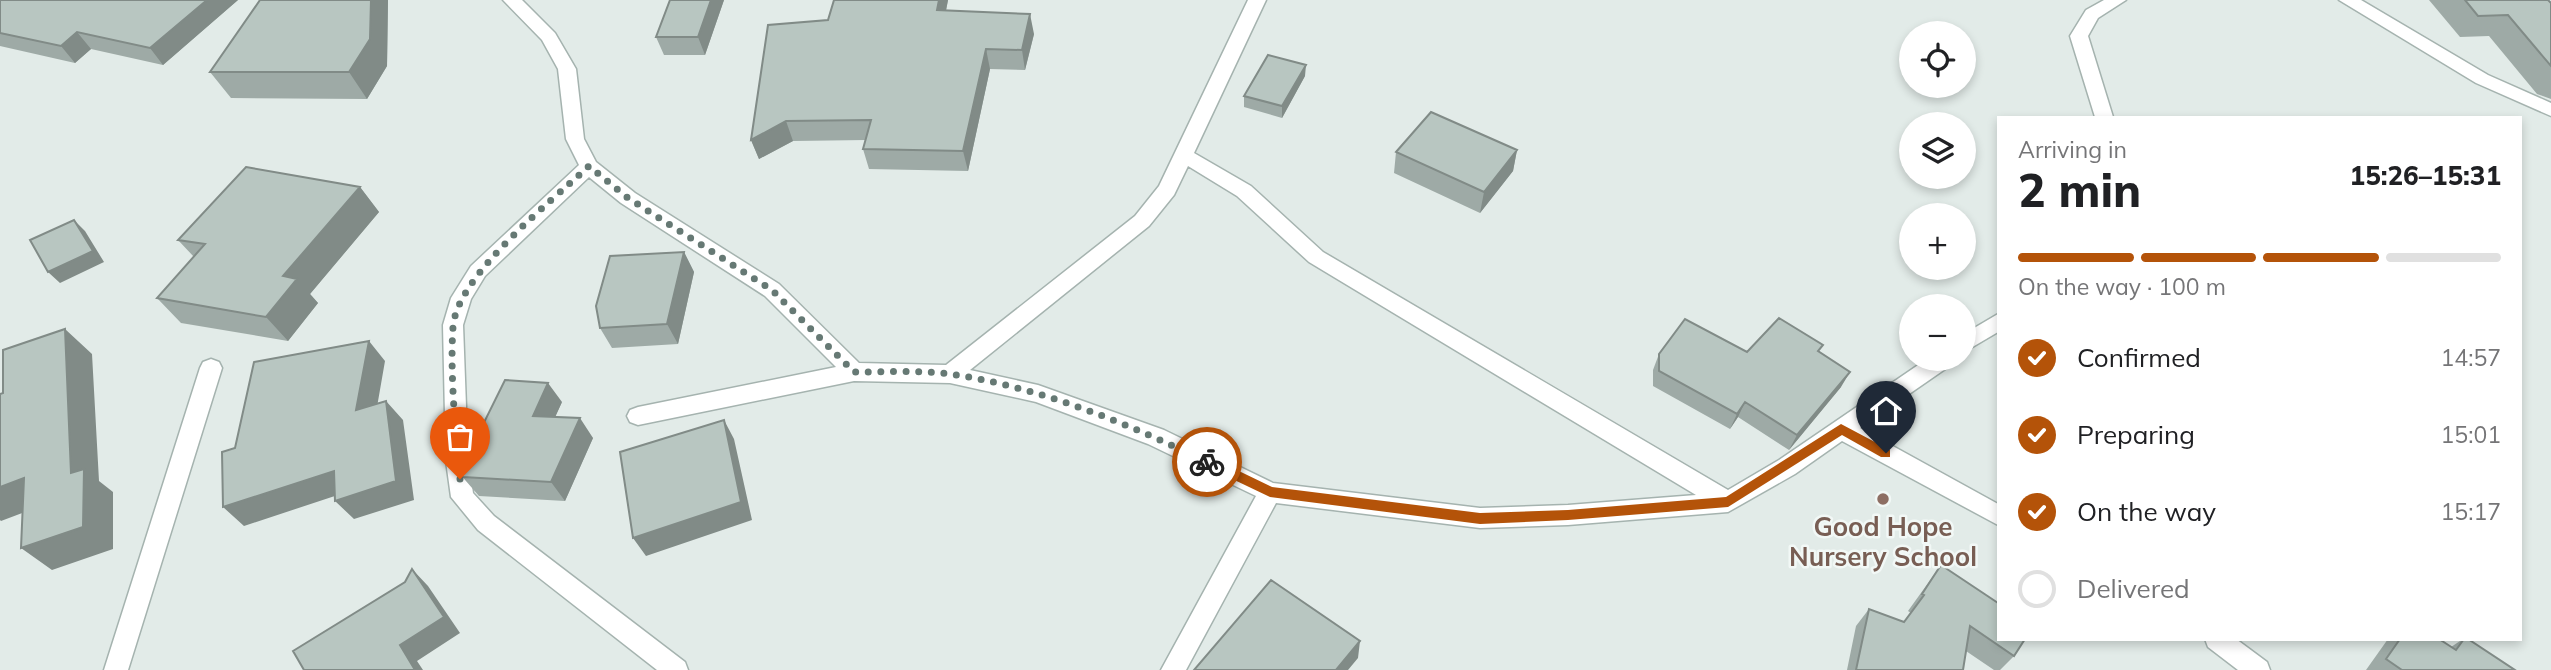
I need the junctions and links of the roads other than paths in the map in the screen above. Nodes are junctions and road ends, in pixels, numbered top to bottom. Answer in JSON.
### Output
{"nodes":[{"id":1,"x":512,"y":0,"type":"edge"},
{"id":2,"x":1257,"y":0,"type":"edge"},
{"id":3,"x":2117,"y":0,"type":"edge"},
{"id":4,"x":2348,"y":0,"type":"edge"},
{"id":5,"x":2551,"y":110,"type":"edge"},
{"id":6,"x":2104,"y":116,"type":"edge"},
{"id":7,"x":1182,"y":154,"type":"junction"},
{"id":8,"x":589,"y":166,"type":"junction"},
{"id":9,"x":1997,"y":323,"type":"edge"},
{"id":10,"x":1976,"y":336,"type":"edge"},
{"id":11,"x":211,"y":368,"type":"dead end"},
{"id":12,"x":1925,"y":371,"type":"edge"},
{"id":13,"x":854,"y":372,"type":"junction"},
{"id":14,"x":950,"y":374,"type":"junction"},
{"id":15,"x":638,"y":416,"type":"dead end"},
{"id":16,"x":1841,"y":429,"type":"junction"},
{"id":17,"x":1270,"y":492,"type":"junction"},
{"id":18,"x":1728,"y":502,"type":"junction"},
{"id":19,"x":1997,"y":514,"type":"edge"},
{"id":20,"x":2220,"y":641,"type":"edge"},
{"id":21,"x":116,"y":670,"type":"edge"},
{"id":22,"x":676,"y":670,"type":"edge"},
{"id":23,"x":1172,"y":670,"type":"edge"},
{"id":24,"x":2258,"y":670,"type":"edge"}],
"edges":[{"from":1,"to":8,"type":"street"},
{"from":2,"to":7,"type":"street"},
{"from":3,"to":6,"type":"street"},
{"from":4,"to":5,"type":"street"},
{"from":7,"to":14,"type":"street"},
{"from":7,"to":18,"type":"street"},
{"from":8,"to":13,"type":"street"},
{"from":8,"to":22,"type":"street"},
{"from":9,"to":10,"type":"street"},
{"from":11,"to":21,"type":"street"},
{"from":12,"to":16,"type":"street"},
{"from":13,"to":14,"type":"street"},
{"from":13,"to":15,"type":"street"},
{"from":14,"to":17,"type":"street"},
{"from":16,"to":18,"type":"street"},
{"from":16,"to":19,"type":"street"},
{"from":17,"to":18,"type":"street"},
{"from":17,"to":23,"type":"street"},
{"from":20,"to":24,"type":"street"}]}
